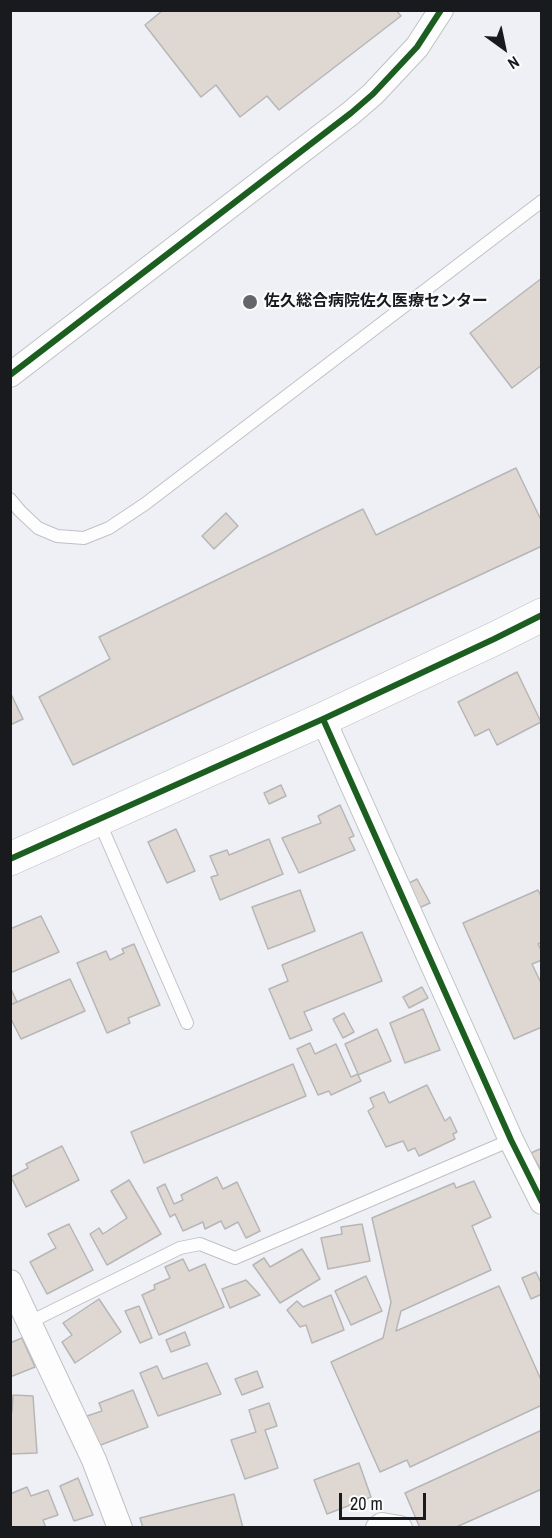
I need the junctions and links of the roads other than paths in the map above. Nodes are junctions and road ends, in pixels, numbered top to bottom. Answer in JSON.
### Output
{"nodes":[{"id":1,"x":441,"y":10,"type":"edge"},
{"id":2,"x":542,"y":201,"type":"edge"},
{"id":3,"x":10,"y":375,"type":"edge"},
{"id":4,"x":10,"y":499,"type":"edge"},
{"id":5,"x":542,"y":615,"type":"edge"},
{"id":6,"x":323,"y":719,"type":"junction"},
{"id":7,"x":98,"y":820,"type":"junction"},
{"id":8,"x":10,"y":859,"type":"edge"},
{"id":9,"x":187,"y":1023,"type":"dead end"},
{"id":10,"x":511,"y":1140,"type":"junction"},
{"id":11,"x":542,"y":1202,"type":"edge"},
{"id":12,"x":10,"y":1282,"type":"edge"},
{"id":13,"x":30,"y":1322,"type":"junction"},
{"id":14,"x":120,"y":1527,"type":"edge"},
{"id":15,"x":378,"y":1527,"type":"edge"},
{"id":16,"x":400,"y":1527,"type":"edge"}],
"edges":[{"from":1,"to":3,"type":"street"},
{"from":2,"to":4,"type":"lane"},
{"from":5,"to":6,"type":"street"},
{"from":6,"to":7,"type":"street"},
{"from":6,"to":10,"type":"street"},
{"from":7,"to":8,"type":"street"},
{"from":7,"to":9,"type":"lane"},
{"from":10,"to":11,"type":"street"},
{"from":10,"to":13,"type":"lane"},
{"from":12,"to":13,"type":"street"},
{"from":13,"to":14,"type":"street"},
{"from":15,"to":16,"type":"street"}]}
